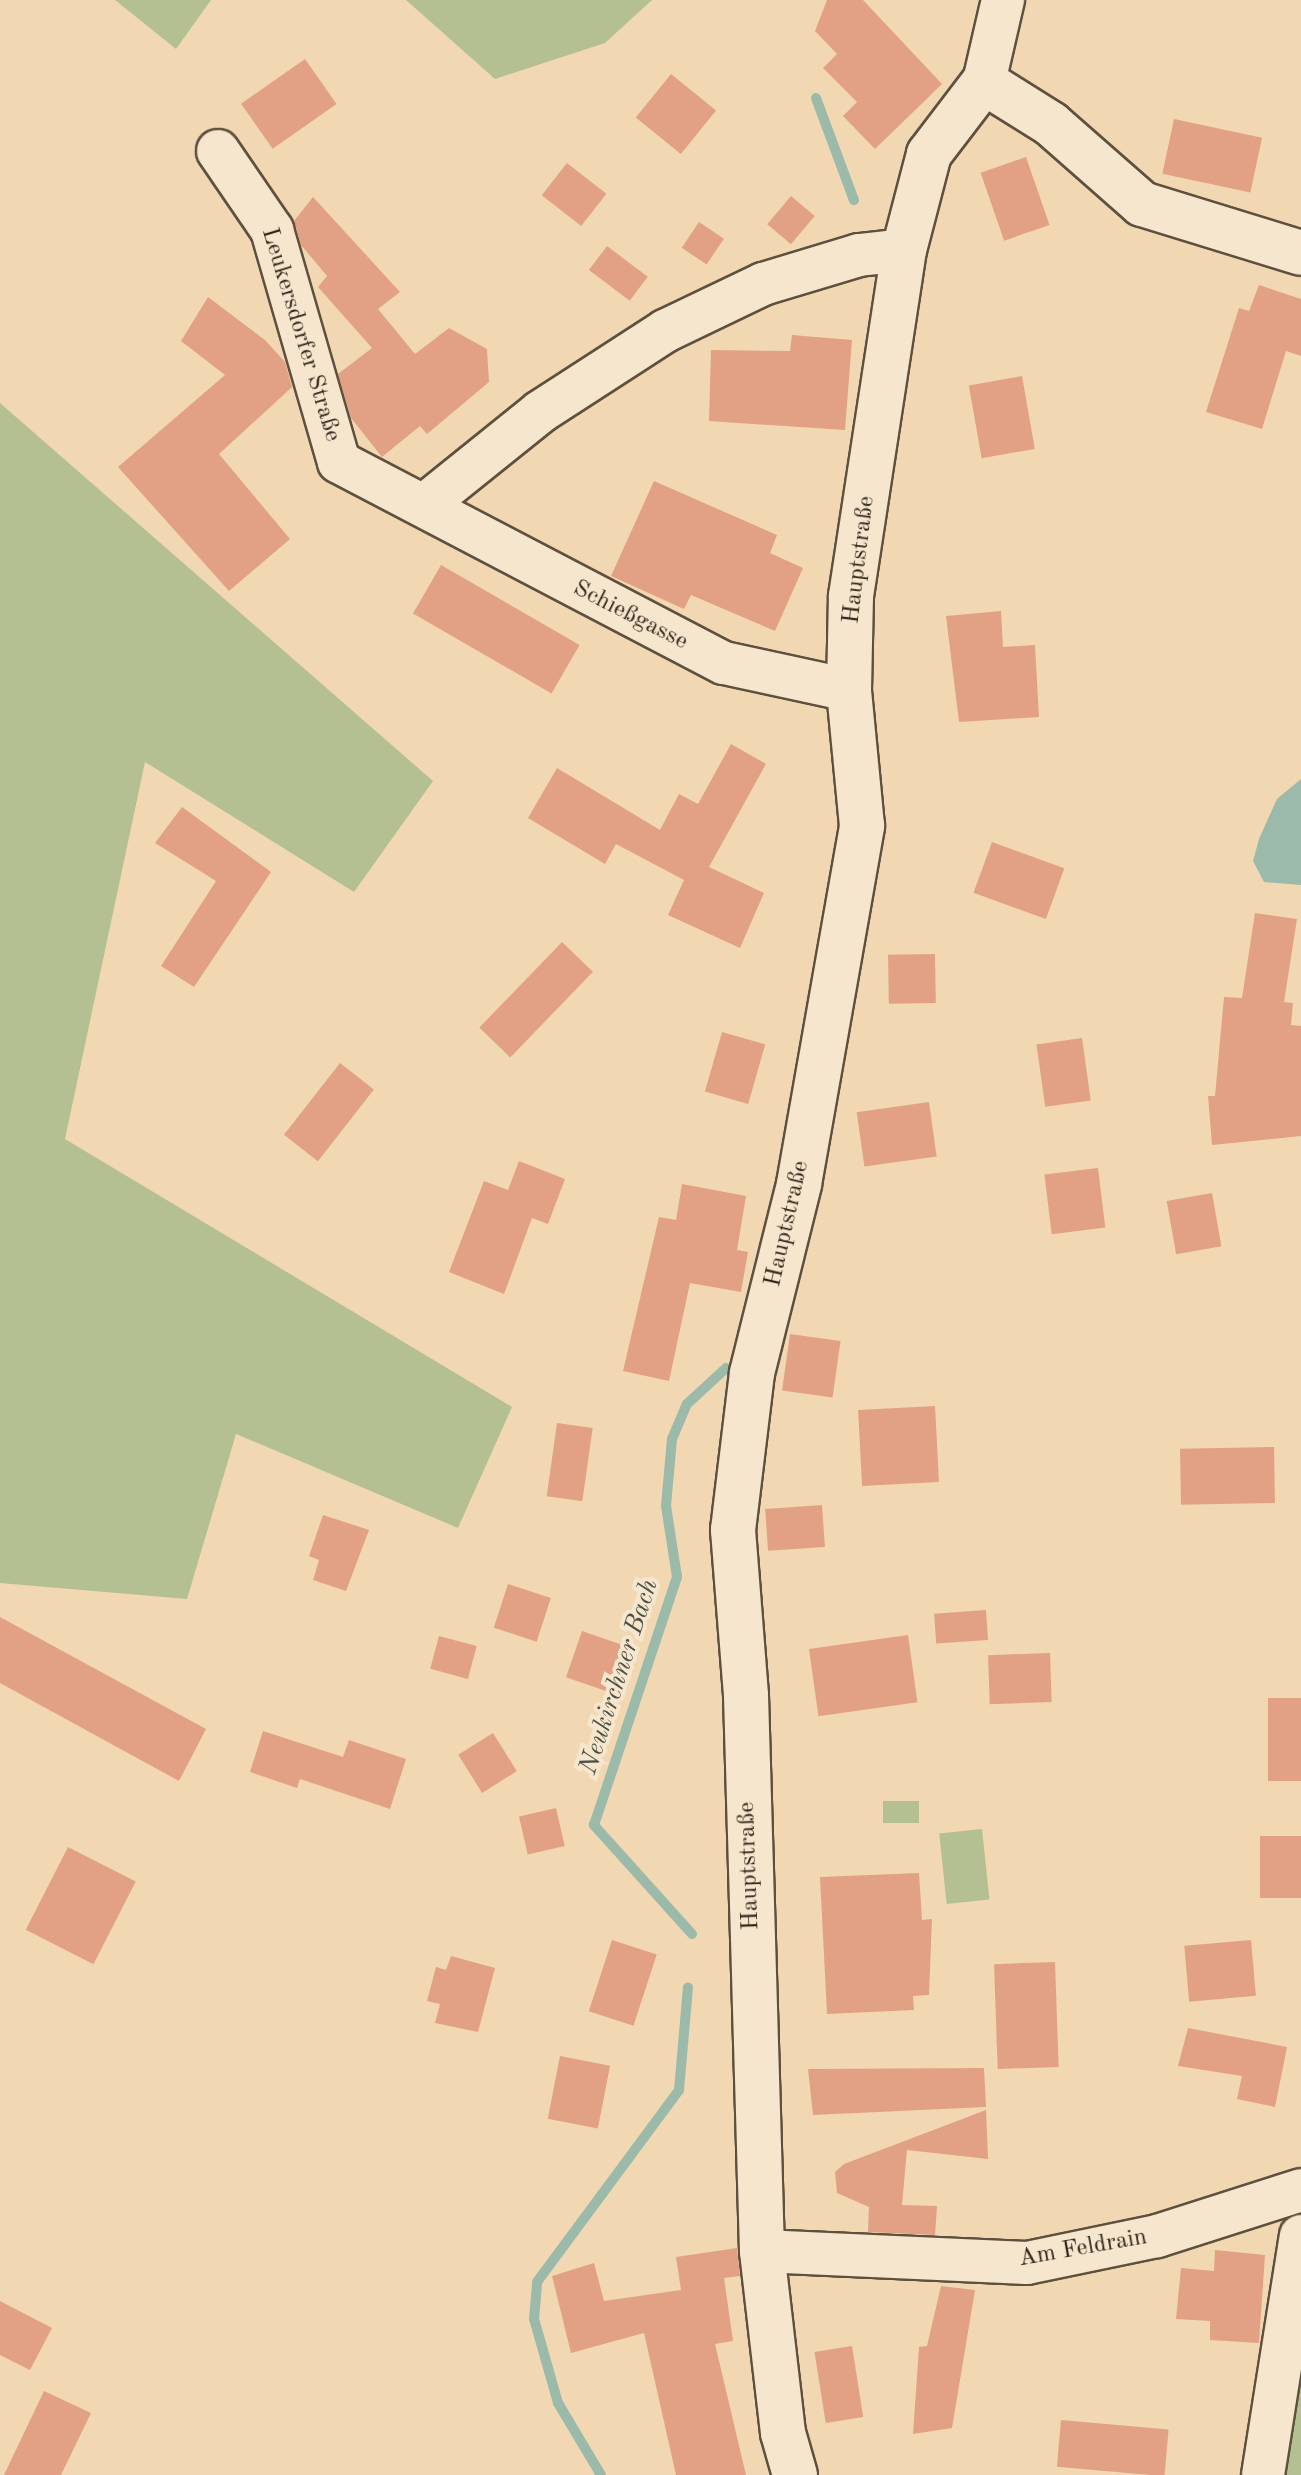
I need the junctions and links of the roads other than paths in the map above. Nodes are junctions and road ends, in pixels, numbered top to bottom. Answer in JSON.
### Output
{"nodes":[{"id":1,"x":1003,"y":0,"type":"edge"},
{"id":2,"x":984,"y":82,"type":"junction"},
{"id":3,"x":218,"y":151,"type":"dead end"},
{"id":4,"x":904,"y":250,"type":"junction"},
{"id":5,"x":1301,"y":253,"type":"edge"},
{"id":6,"x":427,"y":503,"type":"junction"},
{"id":7,"x":849,"y":690,"type":"junction"},
{"id":8,"x":1301,"y":2190,"type":"edge"},
{"id":9,"x":1301,"y":2236,"type":"edge"},
{"id":10,"x":762,"y":2251,"type":"junction"},
{"id":11,"x":795,"y":2475,"type":"edge"},
{"id":12,"x":1263,"y":2475,"type":"edge"}],
"edges":[{"from":1,"to":2,"type":"street","name":"Hauptstraße"},
{"from":2,"to":4,"type":"street","name":"Hauptstraße"},
{"from":2,"to":5,"type":"street"},
{"from":3,"to":6,"type":"street","name":"Leukersdorfer Straße"},
{"from":4,"to":6,"type":"street"},
{"from":4,"to":7,"type":"street","name":"Hauptstraße"},
{"from":6,"to":7,"type":"street","name":"Schießgasse"},
{"from":7,"to":10,"type":"street","name":"Hauptstraße"},
{"from":8,"to":10,"type":"street","name":"Am Feldrain"},
{"from":9,"to":12,"type":"street"},
{"from":10,"to":11,"type":"street","name":"Hauptstraße"}]}
